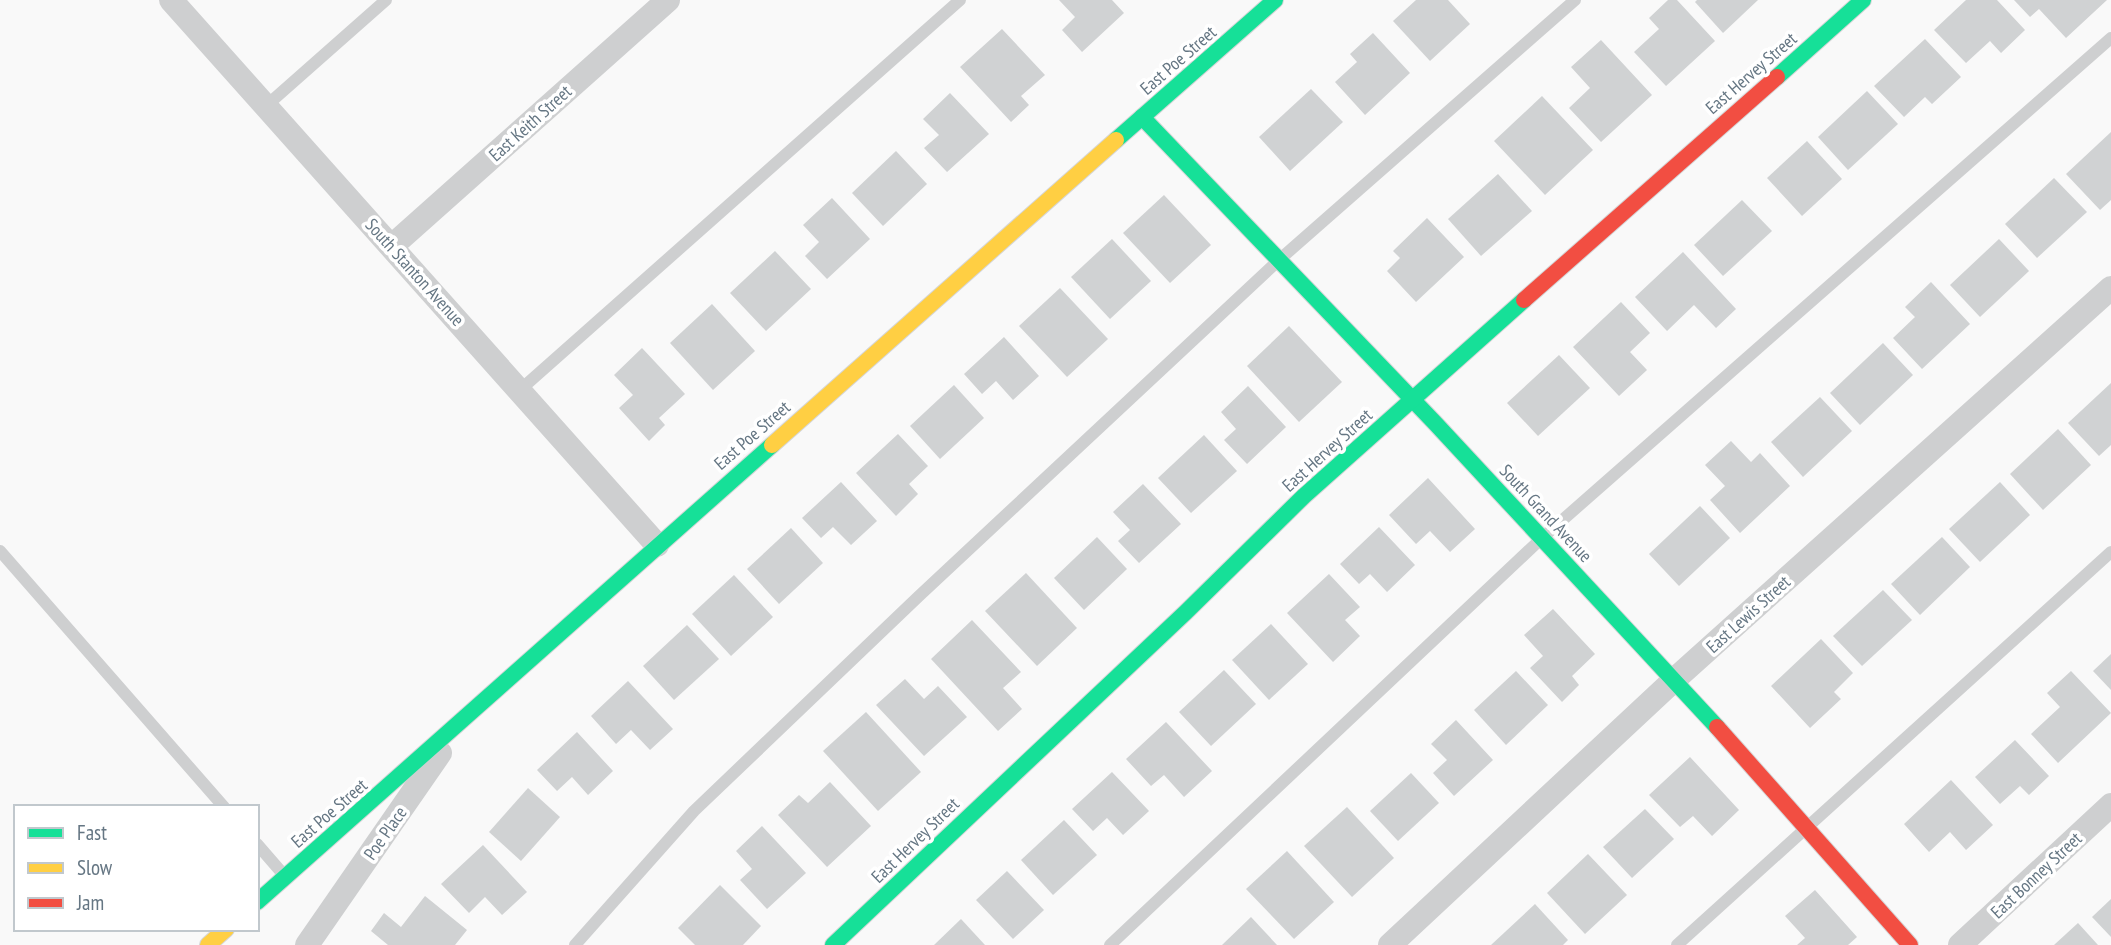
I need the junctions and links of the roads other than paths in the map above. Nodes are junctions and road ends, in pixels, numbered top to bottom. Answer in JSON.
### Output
{"nodes":[{"id":1,"x":171,"y":0,"type":"edge"},
{"id":2,"x":386,"y":0,"type":"edge"},
{"id":3,"x":668,"y":0,"type":"edge"},
{"id":4,"x":960,"y":0,"type":"edge"},
{"id":5,"x":1275,"y":0,"type":"edge"},
{"id":6,"x":1575,"y":0,"type":"edge"},
{"id":7,"x":1863,"y":0,"type":"edge"},
{"id":8,"x":2111,"y":38,"type":"edge"},
{"id":9,"x":266,"y":106,"type":"junction"},
{"id":10,"x":1142,"y":117,"type":"junction"},
{"id":11,"x":392,"y":246,"type":"junction"},
{"id":12,"x":1279,"y":260,"type":"junction"},
{"id":13,"x":2111,"y":288,"type":"edge"},
{"id":14,"x":520,"y":390,"type":"junction"},
{"id":15,"x":1413,"y":398,"type":"junction"},
{"id":16,"x":1542,"y":538,"type":"junction"},
{"id":17,"x":657,"y":545,"type":"junction"},
{"id":18,"x":0,"y":551,"type":"edge"},
{"id":19,"x":2111,"y":552,"type":"edge"},
{"id":20,"x":1674,"y":680,"type":"junction"},
{"id":21,"x":463,"y":720,"type":"junction"},
{"id":22,"x":222,"y":805,"type":"edge"},
{"id":23,"x":2111,"y":805,"type":"edge"},
{"id":24,"x":1807,"y":826,"type":"junction"},
{"id":25,"x":259,"y":846,"type":"edge"},
{"id":26,"x":286,"y":877,"type":"junction"},
{"id":27,"x":259,"y":900,"type":"edge"},
{"id":28,"x":224,"y":931,"type":"edge"},
{"id":29,"x":208,"y":945,"type":"edge"},
{"id":30,"x":307,"y":945,"type":"edge"},
{"id":31,"x":575,"y":945,"type":"edge"},
{"id":32,"x":832,"y":945,"type":"edge"},
{"id":33,"x":1110,"y":945,"type":"edge"},
{"id":34,"x":1390,"y":945,"type":"edge"},
{"id":35,"x":1677,"y":945,"type":"edge"},
{"id":36,"x":1910,"y":945,"type":"edge"},
{"id":37,"x":1960,"y":945,"type":"edge"}],
"edges":[{"from":1,"to":9,"type":"street","name":"South Stanton Avenue"},
{"from":2,"to":9,"type":"lane"},
{"from":3,"to":11,"type":"street","name":"East Keith Street"},
{"from":4,"to":14,"type":"lane"},
{"from":5,"to":10,"type":"street","name":"East Poe Street"},
{"from":6,"to":12,"type":"lane"},
{"from":7,"to":15,"type":"street","name":"East Hervey Street"},
{"from":8,"to":16,"type":"lane"},
{"from":9,"to":11,"type":"street","name":"South Stanton Avenue"},
{"from":10,"to":12,"type":"street","name":"South Grand Avenue"},
{"from":10,"to":17,"type":"street","name":"East Poe Street"},
{"from":11,"to":14,"type":"street","name":"South Stanton Avenue"},
{"from":12,"to":15,"type":"street","name":"South Grand Avenue"},
{"from":12,"to":31,"type":"lane"},
{"from":13,"to":20,"type":"street","name":"East Lewis Street"},
{"from":14,"to":17,"type":"street","name":"South Stanton Avenue"},
{"from":15,"to":16,"type":"street","name":"South Grand Avenue"},
{"from":15,"to":32,"type":"street","name":"East Hervey Street"},
{"from":16,"to":20,"type":"street","name":"South Grand Avenue"},
{"from":16,"to":33,"type":"lane"},
{"from":17,"to":21,"type":"street","name":"East Poe Street"},
{"from":18,"to":22,"type":"lane"},
{"from":19,"to":24,"type":"lane"},
{"from":20,"to":24,"type":"street","name":"South Grand Avenue"},
{"from":20,"to":34,"type":"street","name":"East Lewis Street"},
{"from":21,"to":26,"type":"street","name":"East Poe Street"},
{"from":21,"to":30,"type":"street","name":"Poe Place"},
{"from":23,"to":37,"type":"street","name":"East Bonney Street"},
{"from":24,"to":35,"type":"lane"},
{"from":24,"to":36,"type":"street","name":"South Grand Avenue"},
{"from":25,"to":26,"type":"lane"},
{"from":26,"to":27,"type":"street","name":"East Poe Street"},
{"from":28,"to":29,"type":"street"}]}
